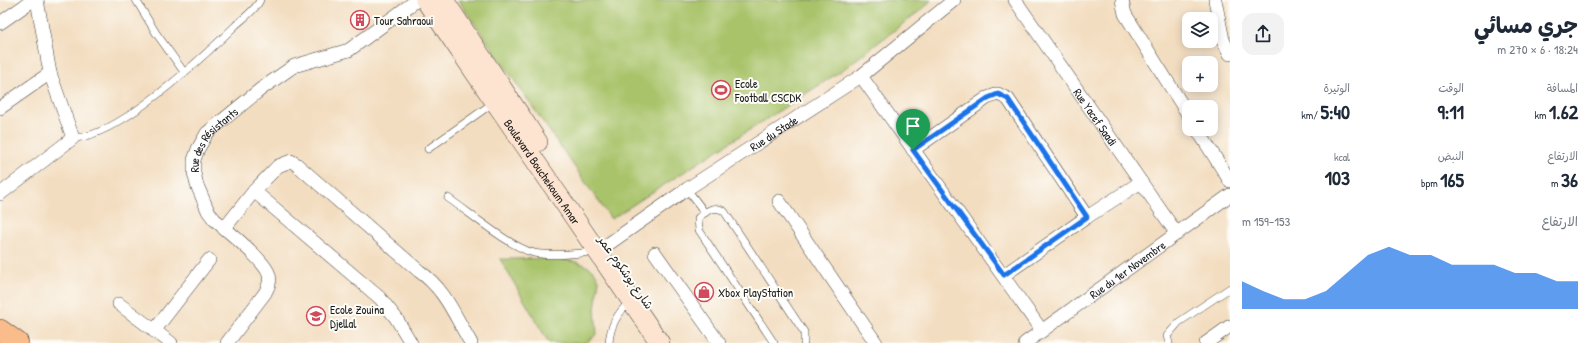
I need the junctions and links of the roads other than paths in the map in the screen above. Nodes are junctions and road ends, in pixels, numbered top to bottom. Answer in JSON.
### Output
{"nodes":[{"id":1,"x":33,"y":0,"type":"edge"},
{"id":2,"x":37,"y":0,"type":"edge"},
{"id":3,"x":136,"y":0,"type":"edge"},
{"id":4,"x":260,"y":0,"type":"edge"},
{"id":5,"x":417,"y":0,"type":"edge"},
{"id":6,"x":425,"y":0,"type":"edge"},
{"id":7,"x":444,"y":0,"type":"edge"},
{"id":8,"x":954,"y":0,"type":"edge"},
{"id":9,"x":1015,"y":0,"type":"edge"},
{"id":10,"x":1122,"y":0,"type":"edge"},
{"id":11,"x":1215,"y":0,"type":"edge"},
{"id":12,"x":0,"y":22,"type":"edge"},
{"id":13,"x":1230,"y":54,"type":"edge"},
{"id":14,"x":184,"y":72,"type":"junction"},
{"id":15,"x":50,"y":73,"type":"junction"},
{"id":16,"x":861,"y":76,"type":"junction"},
{"id":17,"x":495,"y":101,"type":"junction"},
{"id":18,"x":1182,"y":105,"type":"edge"},
{"id":19,"x":0,"y":108,"type":"edge"},
{"id":20,"x":1201,"y":136,"type":"edge"},
{"id":21,"x":73,"y":138,"type":"junction"},
{"id":22,"x":428,"y":149,"type":"dead end"},
{"id":23,"x":913,"y":150,"type":"junction"},
{"id":24,"x":1230,"y":181,"type":"edge"},
{"id":25,"x":1141,"y":182,"type":"junction"},
{"id":26,"x":688,"y":189,"type":"junction"},
{"id":27,"x":254,"y":191,"type":"junction"},
{"id":28,"x":0,"y":194,"type":"edge"},
{"id":29,"x":1230,"y":195,"type":"edge"},
{"id":30,"x":448,"y":198,"type":"dead end"},
{"id":31,"x":779,"y":201,"type":"dead end"},
{"id":32,"x":705,"y":213,"type":"junction"},
{"id":33,"x":1087,"y":217,"type":"junction"},
{"id":34,"x":224,"y":229,"type":"junction"},
{"id":35,"x":1177,"y":234,"type":"junction"},
{"id":36,"x":602,"y":248,"type":"junction"},
{"id":37,"x":655,"y":253,"type":"dead end"},
{"id":38,"x":209,"y":260,"type":"dead end"},
{"id":39,"x":1004,"y":275,"type":"junction"},
{"id":40,"x":1230,"y":288,"type":"edge"},
{"id":41,"x":632,"y":301,"type":"junction"},
{"id":42,"x":119,"y":304,"type":"dead end"},
{"id":43,"x":1230,"y":326,"type":"edge"},
{"id":44,"x":0,"y":330,"type":"edge"},
{"id":45,"x":154,"y":331,"type":"junction"},
{"id":46,"x":1042,"y":332,"type":"junction"},
{"id":47,"x":18,"y":343,"type":"edge"},
{"id":48,"x":171,"y":343,"type":"edge"},
{"id":49,"x":227,"y":343,"type":"edge"},
{"id":50,"x":411,"y":343,"type":"edge"},
{"id":51,"x":471,"y":343,"type":"edge"},
{"id":52,"x":609,"y":343,"type":"edge"},
{"id":53,"x":660,"y":343,"type":"edge"},
{"id":54,"x":675,"y":343,"type":"edge"},
{"id":55,"x":719,"y":343,"type":"edge"},
{"id":56,"x":774,"y":343,"type":"edge"},
{"id":57,"x":804,"y":343,"type":"edge"},
{"id":58,"x":876,"y":343,"type":"edge"},
{"id":59,"x":1025,"y":343,"type":"edge"},
{"id":60,"x":1169,"y":343,"type":"edge"},
{"id":61,"x":1206,"y":343,"type":"edge"}],
"edges":[{"from":1,"to":12,"type":"street"},
{"from":2,"to":15,"type":"street"},
{"from":3,"to":14,"type":"lane"},
{"from":4,"to":14,"type":"lane"},
{"from":5,"to":34,"type":"street","name":"Rue des Résistants"},
{"from":6,"to":17,"type":"street","name":"Boulevard Bouchekoum Amar"},
{"from":7,"to":36,"type":"street","name":"شارع بوشكوم عمر"},
{"from":8,"to":16,"type":"street","name":"Rue du Stade"},
{"from":9,"to":25,"type":"street","name":"Rue Yacef Saadi"},
{"from":10,"to":18,"type":"street"},
{"from":11,"to":13,"type":"street"},
{"from":14,"to":21,"type":"lane"},
{"from":15,"to":19,"type":"street"},
{"from":15,"to":21,"type":"street"},
{"from":16,"to":23,"type":"street"},
{"from":16,"to":26,"type":"street","name":"Rue du Stade"},
{"from":17,"to":22,"type":"lane"},
{"from":17,"to":36,"type":"street","name":"Boulevard Bouchekoum Amar"},
{"from":20,"to":24,"type":"street"},
{"from":21,"to":28,"type":"street"},
{"from":23,"to":33,"type":"street"},
{"from":23,"to":39,"type":"street"},
{"from":25,"to":33,"type":"street"},
{"from":25,"to":35,"type":"street","name":"Rue Yacef Saadi"},
{"from":26,"to":32,"type":"lane"},
{"from":26,"to":36,"type":"street","name":"Rue du Stade"},
{"from":27,"to":34,"type":"street"},
{"from":27,"to":50,"type":"street"},
{"from":27,"to":51,"type":"street"},
{"from":29,"to":35,"type":"street","name":"Rue du 1er Novembre"},
{"from":30,"to":36,"type":"lane"},
{"from":31,"to":58,"type":"street"},
{"from":32,"to":56,"type":"lane"},
{"from":32,"to":57,"type":"lane"},
{"from":33,"to":39,"type":"street"},
{"from":34,"to":49,"type":"street","name":"Rue des Résistants"},
{"from":35,"to":46,"type":"street","name":"Rue du 1er Novembre"},
{"from":36,"to":41,"type":"street","name":"Boulevard Bouchekoum Amar"},
{"from":36,"to":54,"type":"street","name":"شارع بوشكوم عمر"},
{"from":37,"to":55,"type":"street"},
{"from":38,"to":45,"type":"street"},
{"from":39,"to":46,"type":"street"},
{"from":40,"to":60,"type":"lane"},
{"from":41,"to":52,"type":"lane"},
{"from":41,"to":53,"type":"street","name":"Boulevard Bouchekoum Amar"},
{"from":42,"to":45,"type":"street"},
{"from":43,"to":61,"type":"street"},
{"from":44,"to":47,"type":"main road"},
{"from":45,"to":48,"type":"street"},
{"from":46,"to":59,"type":"street","name":"Rue du 1er Novembre"}]}
